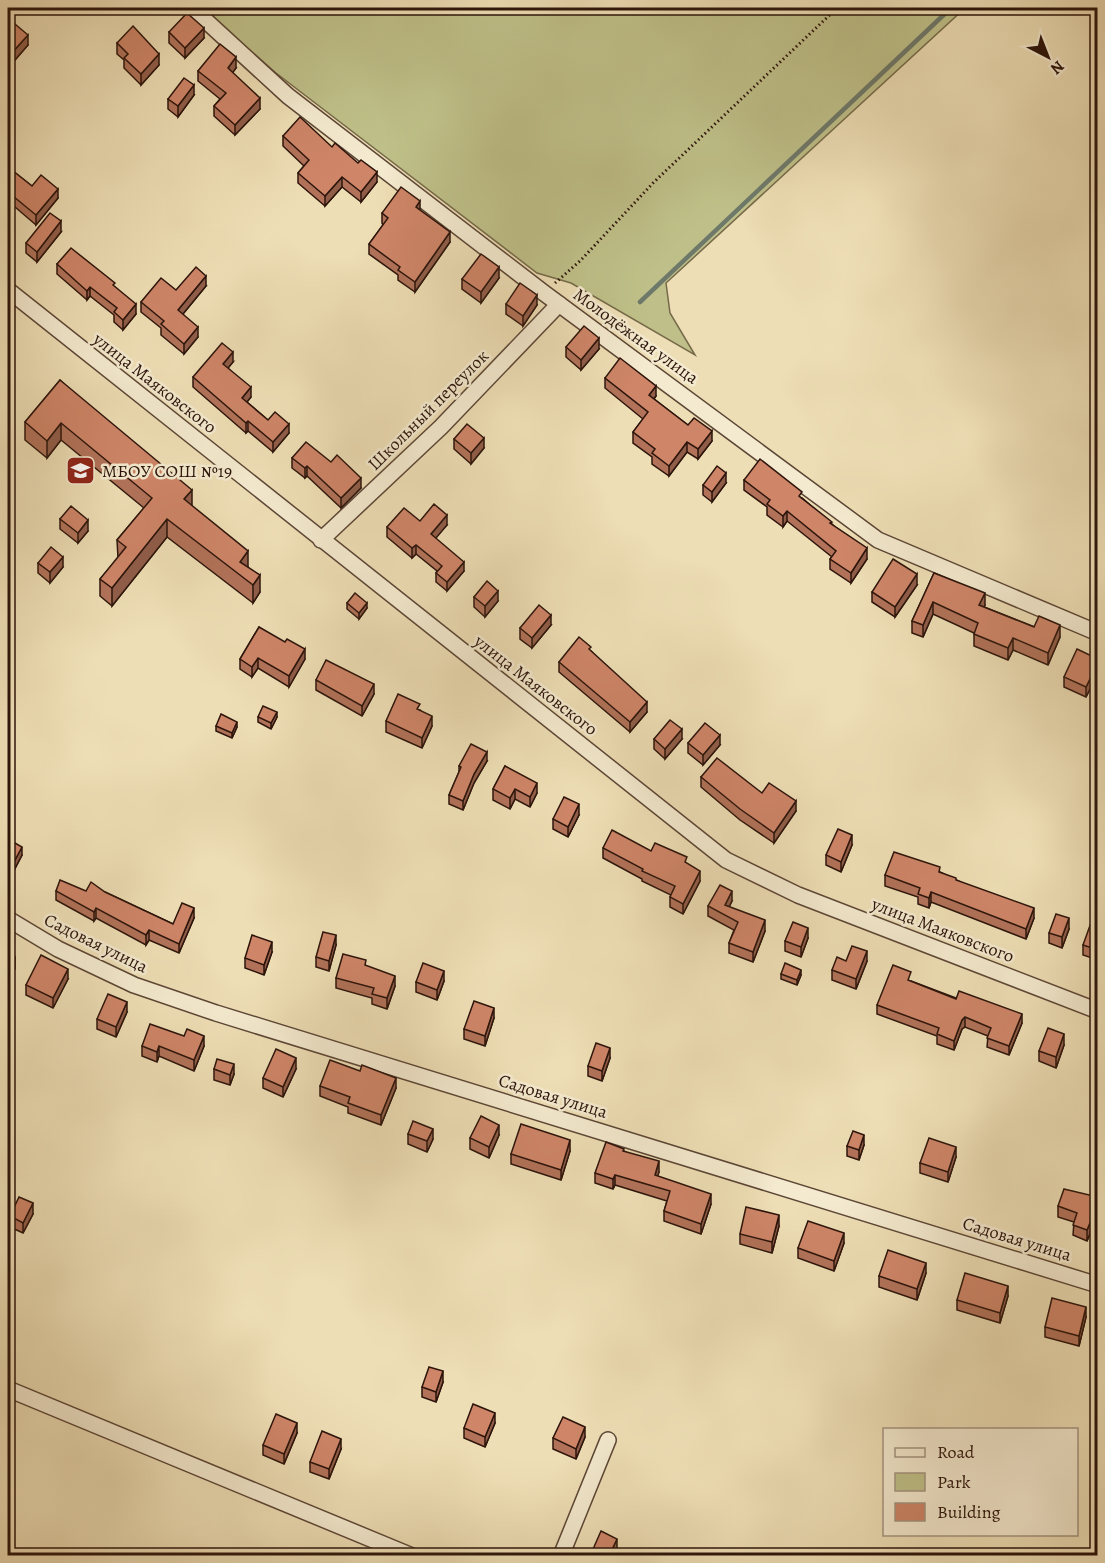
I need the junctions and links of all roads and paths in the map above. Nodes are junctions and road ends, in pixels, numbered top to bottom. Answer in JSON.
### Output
{"nodes":[{"id":1,"x":192,"y":8,"type":"edge"},
{"id":2,"x":837,"y":8,"type":"edge"},
{"id":3,"x":8,"y":290,"type":"edge"},
{"id":4,"x":544,"y":293,"type":"junction"},
{"id":5,"x":559,"y":304,"type":"junction"},
{"id":6,"x":321,"y":540,"type":"junction"},
{"id":7,"x":1098,"y":633,"type":"edge"},
{"id":8,"x":8,"y":919,"type":"edge"},
{"id":9,"x":1098,"y":1011,"type":"edge"},
{"id":10,"x":1098,"y":1285,"type":"edge"},
{"id":11,"x":8,"y":1389,"type":"edge"},
{"id":12,"x":608,"y":1440,"type":"dead end"},
{"id":13,"x":412,"y":1556,"type":"edge"},
{"id":14,"x":561,"y":1556,"type":"edge"}],
"edges":[{"from":1,"to":4,"type":"street","name":"Молодёжная улица"},
{"from":2,"to":4,"type":"path"},
{"from":3,"to":6,"type":"street","name":"улица Маяковского"},
{"from":4,"to":5,"type":"street","name":"Молодёжная улица"},
{"from":5,"to":6,"type":"street","name":"Школьный переулок"},
{"from":5,"to":7,"type":"street","name":"Молодёжная улица"},
{"from":6,"to":9,"type":"street","name":"улица Маяковского"},
{"from":8,"to":10,"type":"street","name":"Садовая улица"},
{"from":11,"to":13,"type":"street"},
{"from":12,"to":14,"type":"street"}]}
